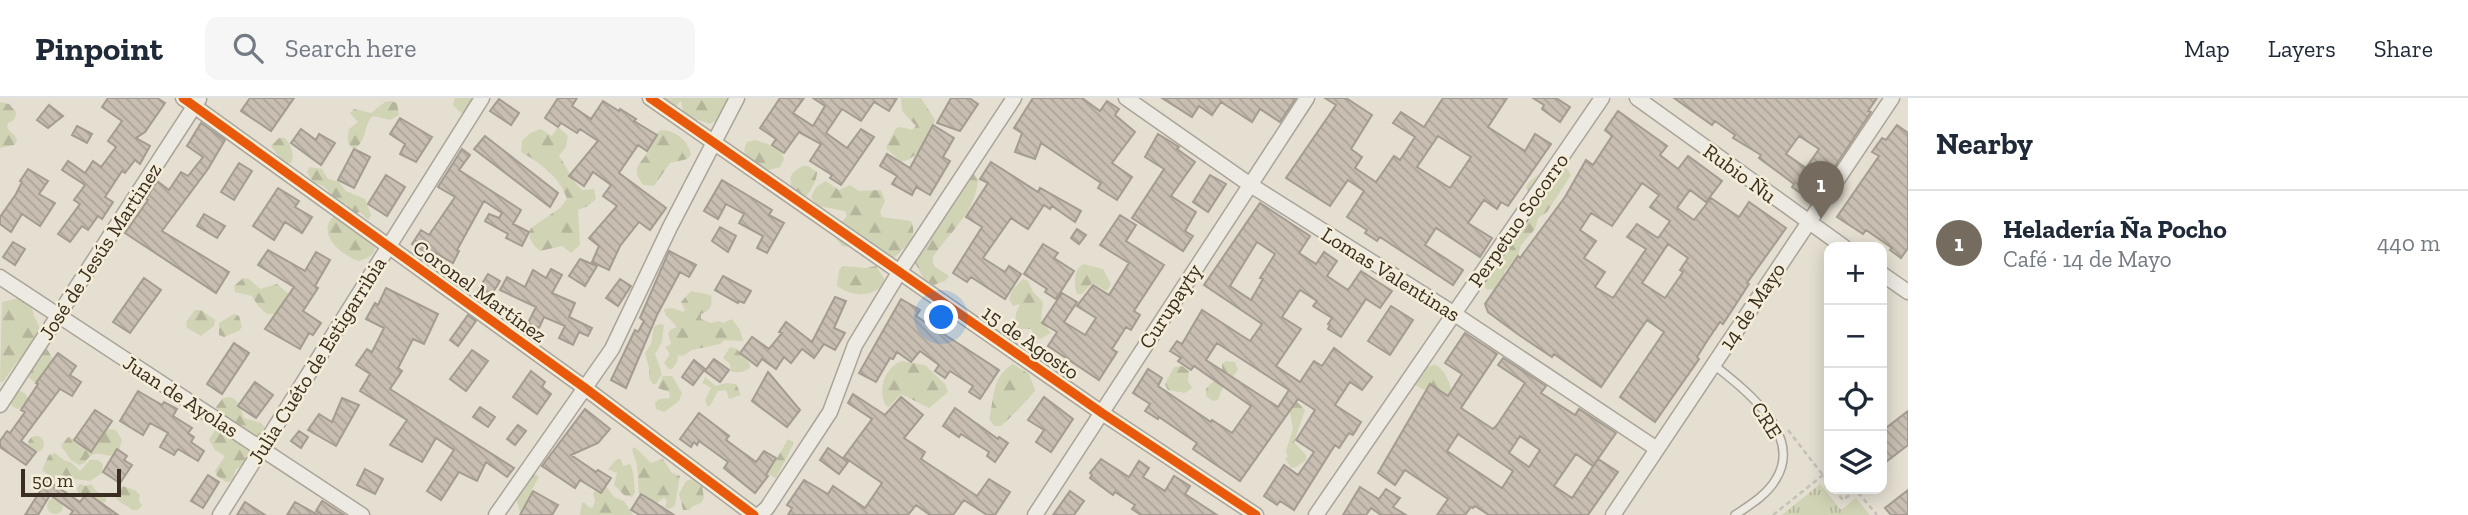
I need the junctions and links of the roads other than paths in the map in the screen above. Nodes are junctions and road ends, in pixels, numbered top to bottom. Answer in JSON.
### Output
{"nodes":[{"id":1,"x":482,"y":98,"type":"edge"},
{"id":2,"x":650,"y":98,"type":"edge"},
{"id":3,"x":737,"y":98,"type":"edge"},
{"id":4,"x":1014,"y":98,"type":"edge"},
{"id":5,"x":1126,"y":98,"type":"edge"},
{"id":6,"x":1307,"y":98,"type":"edge"},
{"id":7,"x":1602,"y":98,"type":"edge"},
{"id":8,"x":1637,"y":98,"type":"edge"},
{"id":9,"x":1892,"y":98,"type":"edge"},
{"id":10,"x":193,"y":101,"type":"edge"},
{"id":11,"x":715,"y":144,"type":"junction"},
{"id":12,"x":1249,"y":184,"type":"junction"},
{"id":13,"x":1808,"y":222,"type":"junction"},
{"id":14,"x":1837,"y":242,"type":"edge"},
{"id":15,"x":388,"y":247,"type":"junction"},
{"id":16,"x":900,"y":271,"type":"junction"},
{"id":17,"x":0,"y":276,"type":"edge"},
{"id":18,"x":1887,"y":277,"type":"edge"},
{"id":19,"x":1908,"y":292,"type":"edge"},
{"id":20,"x":1453,"y":313,"type":"junction"},
{"id":21,"x":58,"y":315,"type":"junction"},
{"id":22,"x":1713,"y":364,"type":"junction"},
{"id":23,"x":585,"y":388,"type":"junction"},
{"id":24,"x":0,"y":405,"type":"edge"},
{"id":25,"x":1102,"y":413,"type":"junction"},
{"id":26,"x":262,"y":449,"type":"junction"},
{"id":27,"x":1657,"y":449,"type":"junction"},
{"id":28,"x":220,"y":515,"type":"edge"},
{"id":29,"x":362,"y":515,"type":"edge"},
{"id":30,"x":496,"y":515,"type":"edge"},
{"id":31,"x":757,"y":515,"type":"edge"},
{"id":32,"x":1035,"y":515,"type":"edge"},
{"id":33,"x":1256,"y":515,"type":"edge"},
{"id":34,"x":1316,"y":515,"type":"edge"},
{"id":35,"x":1613,"y":515,"type":"edge"},
{"id":36,"x":1735,"y":515,"type":"edge"}],
"edges":[{"from":1,"to":15,"type":"street","name":"Julia Cuéto de Estigarribia"},
{"from":2,"to":11,"type":"street","name":"15 de Agosto"},
{"from":3,"to":11,"type":"street"},
{"from":4,"to":16,"type":"street"},
{"from":5,"to":12,"type":"street","name":"Lomas Valentinas"},
{"from":6,"to":12,"type":"street","name":"Curupayty"},
{"from":7,"to":20,"type":"street","name":"Perpetuo Socorro"},
{"from":8,"to":13,"type":"street","name":"Rubio Ñu"},
{"from":9,"to":13,"type":"street","name":"14 de Mayo"},
{"from":10,"to":15,"type":"street","name":"Coronel Martínez"},
{"from":10,"to":21,"type":"street","name":"José de Jesús Martinez"},
{"from":11,"to":16,"type":"street","name":"15 de Agosto"},
{"from":11,"to":23,"type":"street"},
{"from":12,"to":20,"type":"street","name":"Lomas Valentinas"},
{"from":12,"to":25,"type":"street","name":"Curupayty"},
{"from":13,"to":14,"type":"street","name":"Rubio Ñu"},
{"from":13,"to":22,"type":"street","name":"14 de Mayo"},
{"from":15,"to":23,"type":"street","name":"Coronel Martínez"},
{"from":15,"to":26,"type":"street","name":"Julia Cuéto de Estigarribia"},
{"from":16,"to":25,"type":"street","name":"15 de Agosto"},
{"from":16,"to":31,"type":"street"},
{"from":17,"to":21,"type":"street","name":"Juan de Ayolas"},
{"from":18,"to":19,"type":"street"},
{"from":20,"to":27,"type":"street","name":"Lomas Valentinas"},
{"from":20,"to":34,"type":"street","name":"Perpetuo Socorro"},
{"from":21,"to":24,"type":"street","name":"José de Jesús Martinez"},
{"from":21,"to":26,"type":"street","name":"Juan de Ayolas"},
{"from":22,"to":27,"type":"street","name":"14 de Mayo"},
{"from":22,"to":36,"type":"lane","name":"CRE"},
{"from":23,"to":30,"type":"street"},
{"from":23,"to":31,"type":"street","name":"Coronel Martínez"},
{"from":25,"to":32,"type":"street","name":"Curupayty"},
{"from":25,"to":33,"type":"street","name":"15 de Agosto"},
{"from":26,"to":28,"type":"street","name":"Julia Cuéto de Estigarribia"},
{"from":26,"to":29,"type":"street","name":"Juan de Ayolas"},
{"from":27,"to":35,"type":"street","name":"14 de Mayo"}]}
